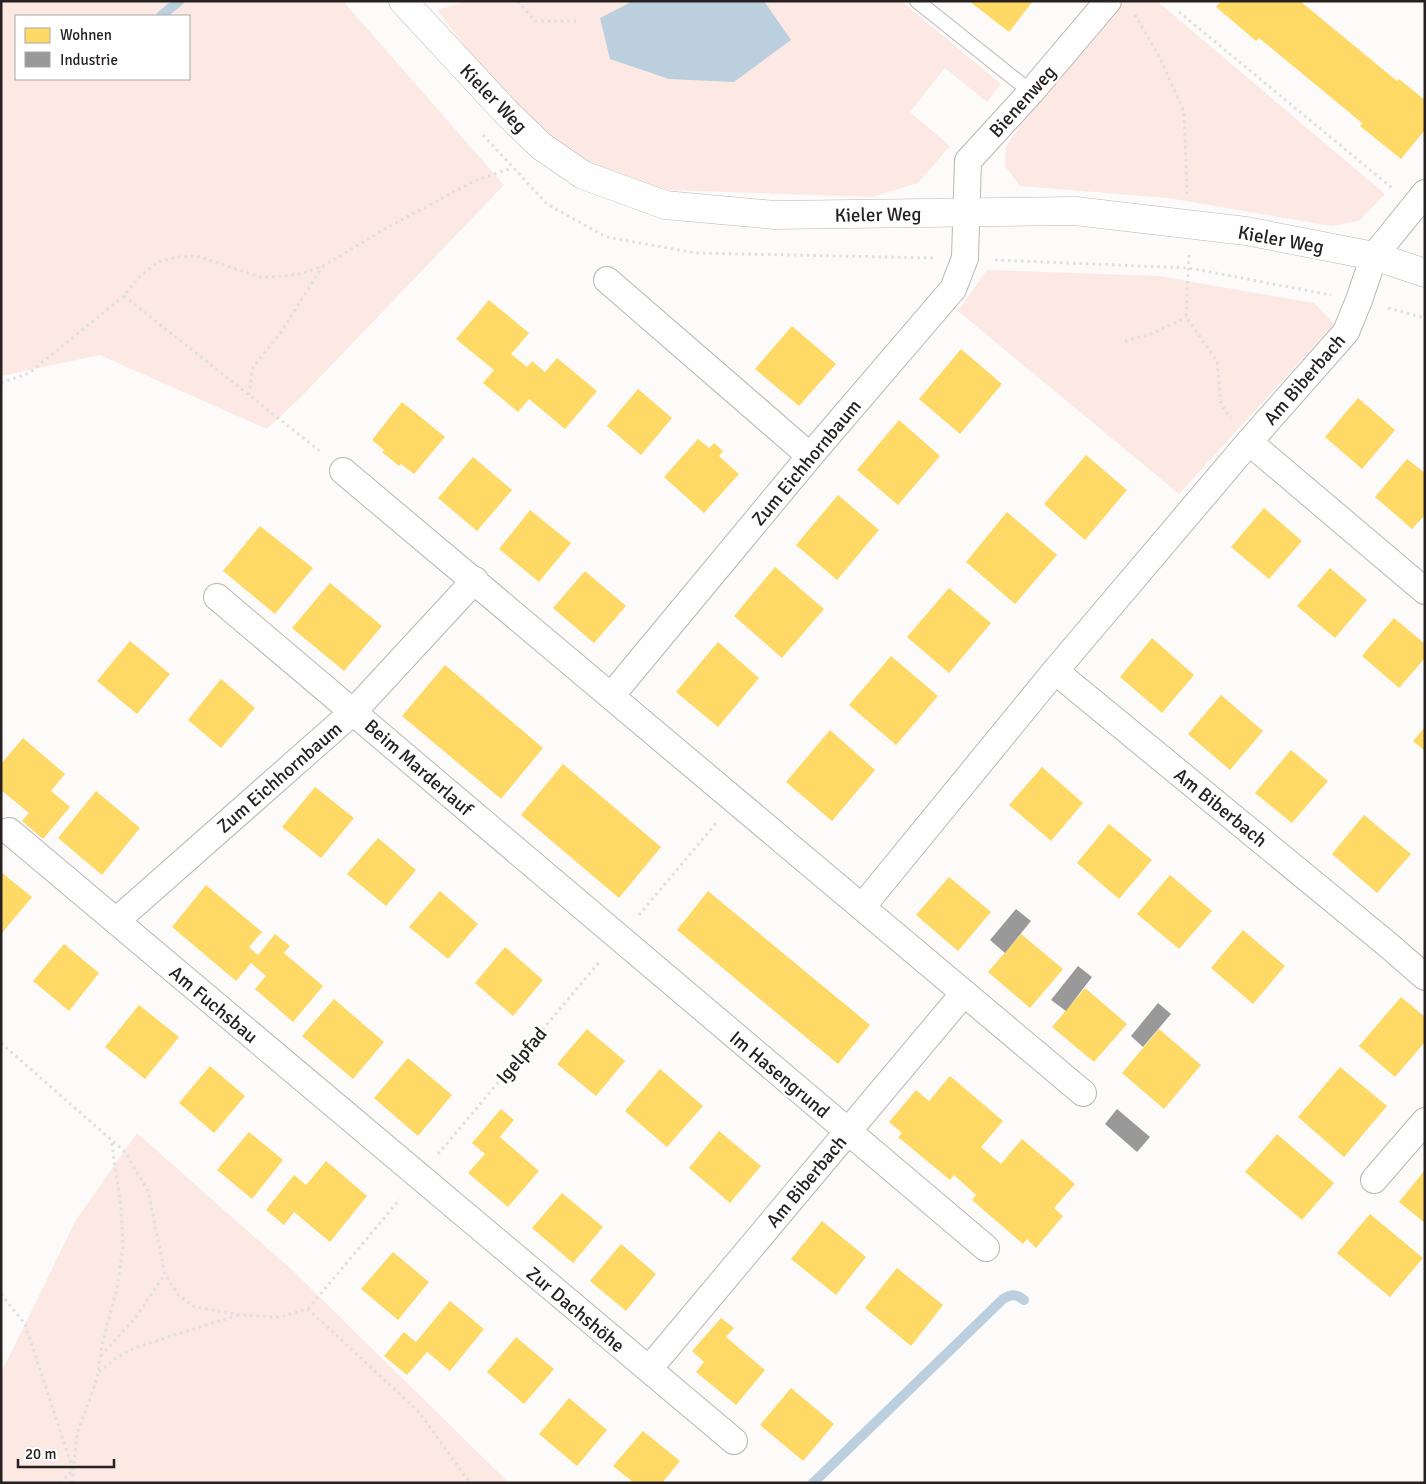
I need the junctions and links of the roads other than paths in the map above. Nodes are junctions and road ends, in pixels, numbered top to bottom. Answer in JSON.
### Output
{"nodes":[{"id":1,"x":403,"y":1,"type":"edge"},
{"id":2,"x":917,"y":1,"type":"edge"},
{"id":3,"x":1108,"y":1,"type":"edge"},
{"id":4,"x":1031,"y":92,"type":"junction"},
{"id":5,"x":1419,"y":199,"type":"edge"},
{"id":6,"x":966,"y":212,"type":"junction"},
{"id":7,"x":1374,"y":256,"type":"junction"},
{"id":8,"x":1425,"y":273,"type":"edge"},
{"id":9,"x":607,"y":280,"type":"dead end"},
{"id":10,"x":1249,"y":442,"type":"junction"},
{"id":11,"x":810,"y":456,"type":"junction"},
{"id":12,"x":343,"y":471,"type":"road end"},
{"id":13,"x":475,"y":580,"type":"junction"},
{"id":14,"x":1425,"y":591,"type":"edge"},
{"id":15,"x":217,"y":597,"type":"dead end"},
{"id":16,"x":1054,"y":671,"type":"junction"},
{"id":17,"x":610,"y":696,"type":"junction"},
{"id":18,"x":354,"y":711,"type":"junction"},
{"id":19,"x":9,"y":831,"type":"dead end"},
{"id":20,"x":862,"y":907,"type":"junction"},
{"id":21,"x":116,"y":921,"type":"junction"},
{"id":22,"x":619,"y":938,"type":"joint"},
{"id":23,"x":1425,"y":977,"type":"edge"},
{"id":24,"x":964,"y":993,"type":"junction"},
{"id":25,"x":1083,"y":1093,"type":"dead end"},
{"id":26,"x":1425,"y":1121,"type":"edge"},
{"id":27,"x":848,"y":1132,"type":"junction"},
{"id":28,"x":419,"y":1176,"type":"joint"},
{"id":29,"x":1374,"y":1180,"type":"dead end"},
{"id":30,"x":986,"y":1248,"type":"dead end"},
{"id":31,"x":649,"y":1369,"type":"junction"},
{"id":32,"x":734,"y":1441,"type":"dead end"}],
"edges":[{"from":1,"to":6,"type":"street","name":"Kieler Weg"},
{"from":2,"to":4,"type":"lane"},
{"from":3,"to":4,"type":"street","name":"Bienenweg"},
{"from":4,"to":6,"type":"street","name":"Bienenweg"},
{"from":5,"to":7,"type":"street","name":"Am Biberbach"},
{"from":6,"to":7,"type":"street","name":"Kieler Weg"},
{"from":6,"to":11,"type":"street","name":"Zum Eichhornbaum"},
{"from":7,"to":8,"type":"street","name":"Kieler Weg"},
{"from":7,"to":10,"type":"street","name":"Am Biberbach"},
{"from":9,"to":11,"type":"street"},
{"from":10,"to":14,"type":"street","name":"Am Biberbach"},
{"from":10,"to":16,"type":"street","name":"Am Biberbach"},
{"from":11,"to":17,"type":"street","name":"Zum Eichhornbaum"},
{"from":12,"to":13,"type":"street"},
{"from":13,"to":17,"type":"street"},
{"from":13,"to":18,"type":"street","name":"Zum Eichhornbaum"},
{"from":15,"to":18,"type":"street","name":"Beim Marderlauf"},
{"from":16,"to":20,"type":"street","name":"Am Biberbach"},
{"from":16,"to":23,"type":"street","name":"Am Biberbach"},
{"from":17,"to":20,"type":"street"},
{"from":18,"to":21,"type":"street","name":"Zum Eichhornbaum"},
{"from":18,"to":22,"type":"street","name":"Beim Marderlauf"},
{"from":19,"to":21,"type":"street","name":"Am Fuchsbau"},
{"from":20,"to":24,"type":"street"},
{"from":21,"to":28,"type":"street","name":"Am Fuchsbau"},
{"from":22,"to":27,"type":"street","name":"Im Hasengrund"},
{"from":24,"to":25,"type":"street"},
{"from":24,"to":27,"type":"street","name":"Am Biberbach"},
{"from":26,"to":29,"type":"street"},
{"from":27,"to":30,"type":"street","name":"Im Hasengrund"},
{"from":27,"to":31,"type":"street","name":"Am Biberbach"},
{"from":28,"to":31,"type":"street","name":"Zur Dachshöhe"},
{"from":31,"to":32,"type":"street","name":"Zur Dachshöhe"}]}
